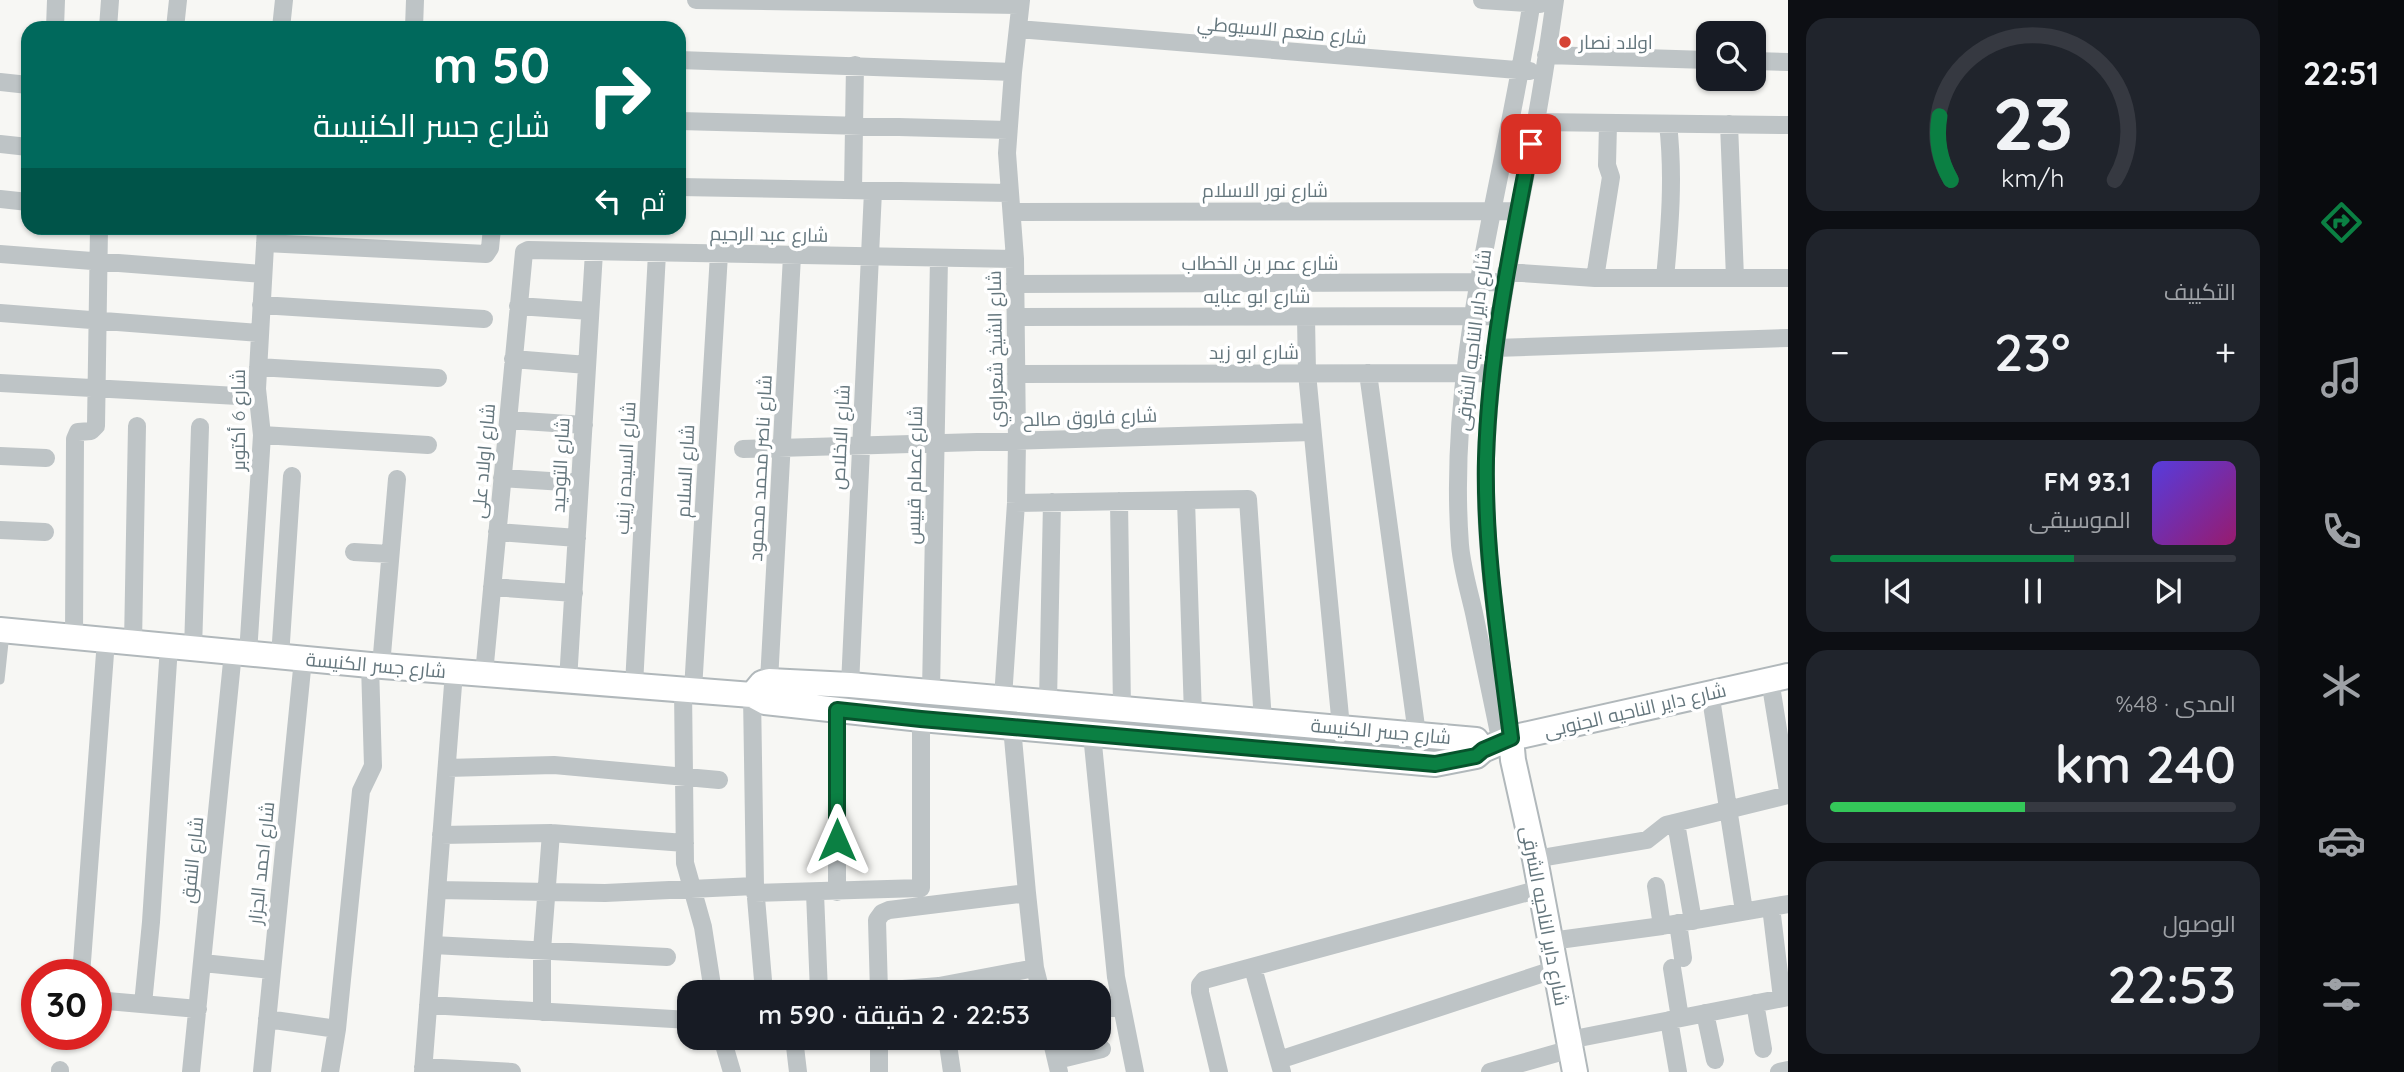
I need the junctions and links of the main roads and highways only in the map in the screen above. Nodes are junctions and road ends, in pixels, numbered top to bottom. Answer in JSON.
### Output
{"nodes":[{"id":1,"x":3,"y":630,"type":"edge"},
{"id":2,"x":1779,"y":678,"type":"edge"},
{"id":3,"x":760,"y":688,"type":"junction"},
{"id":4,"x":1502,"y":748,"type":"junction"},
{"id":5,"x":1572,"y":1054,"type":"edge"}],
"edges":[{"from":1,"to":3,"type":"main road","name":"شارع جسر الكنيسة"},
{"from":2,"to":4,"type":"main road","name":"شارع داير الناحيه الجنوبى"},
{"from":3,"to":4,"type":"main road","name":"شارع جسر الكنيسة"},
{"from":3,"to":4,"type":"main road","name":"شارع جسر الكنيسة"},
{"from":4,"to":5,"type":"main road","name":"شارع داير الناحيه الشرقى"}]}
